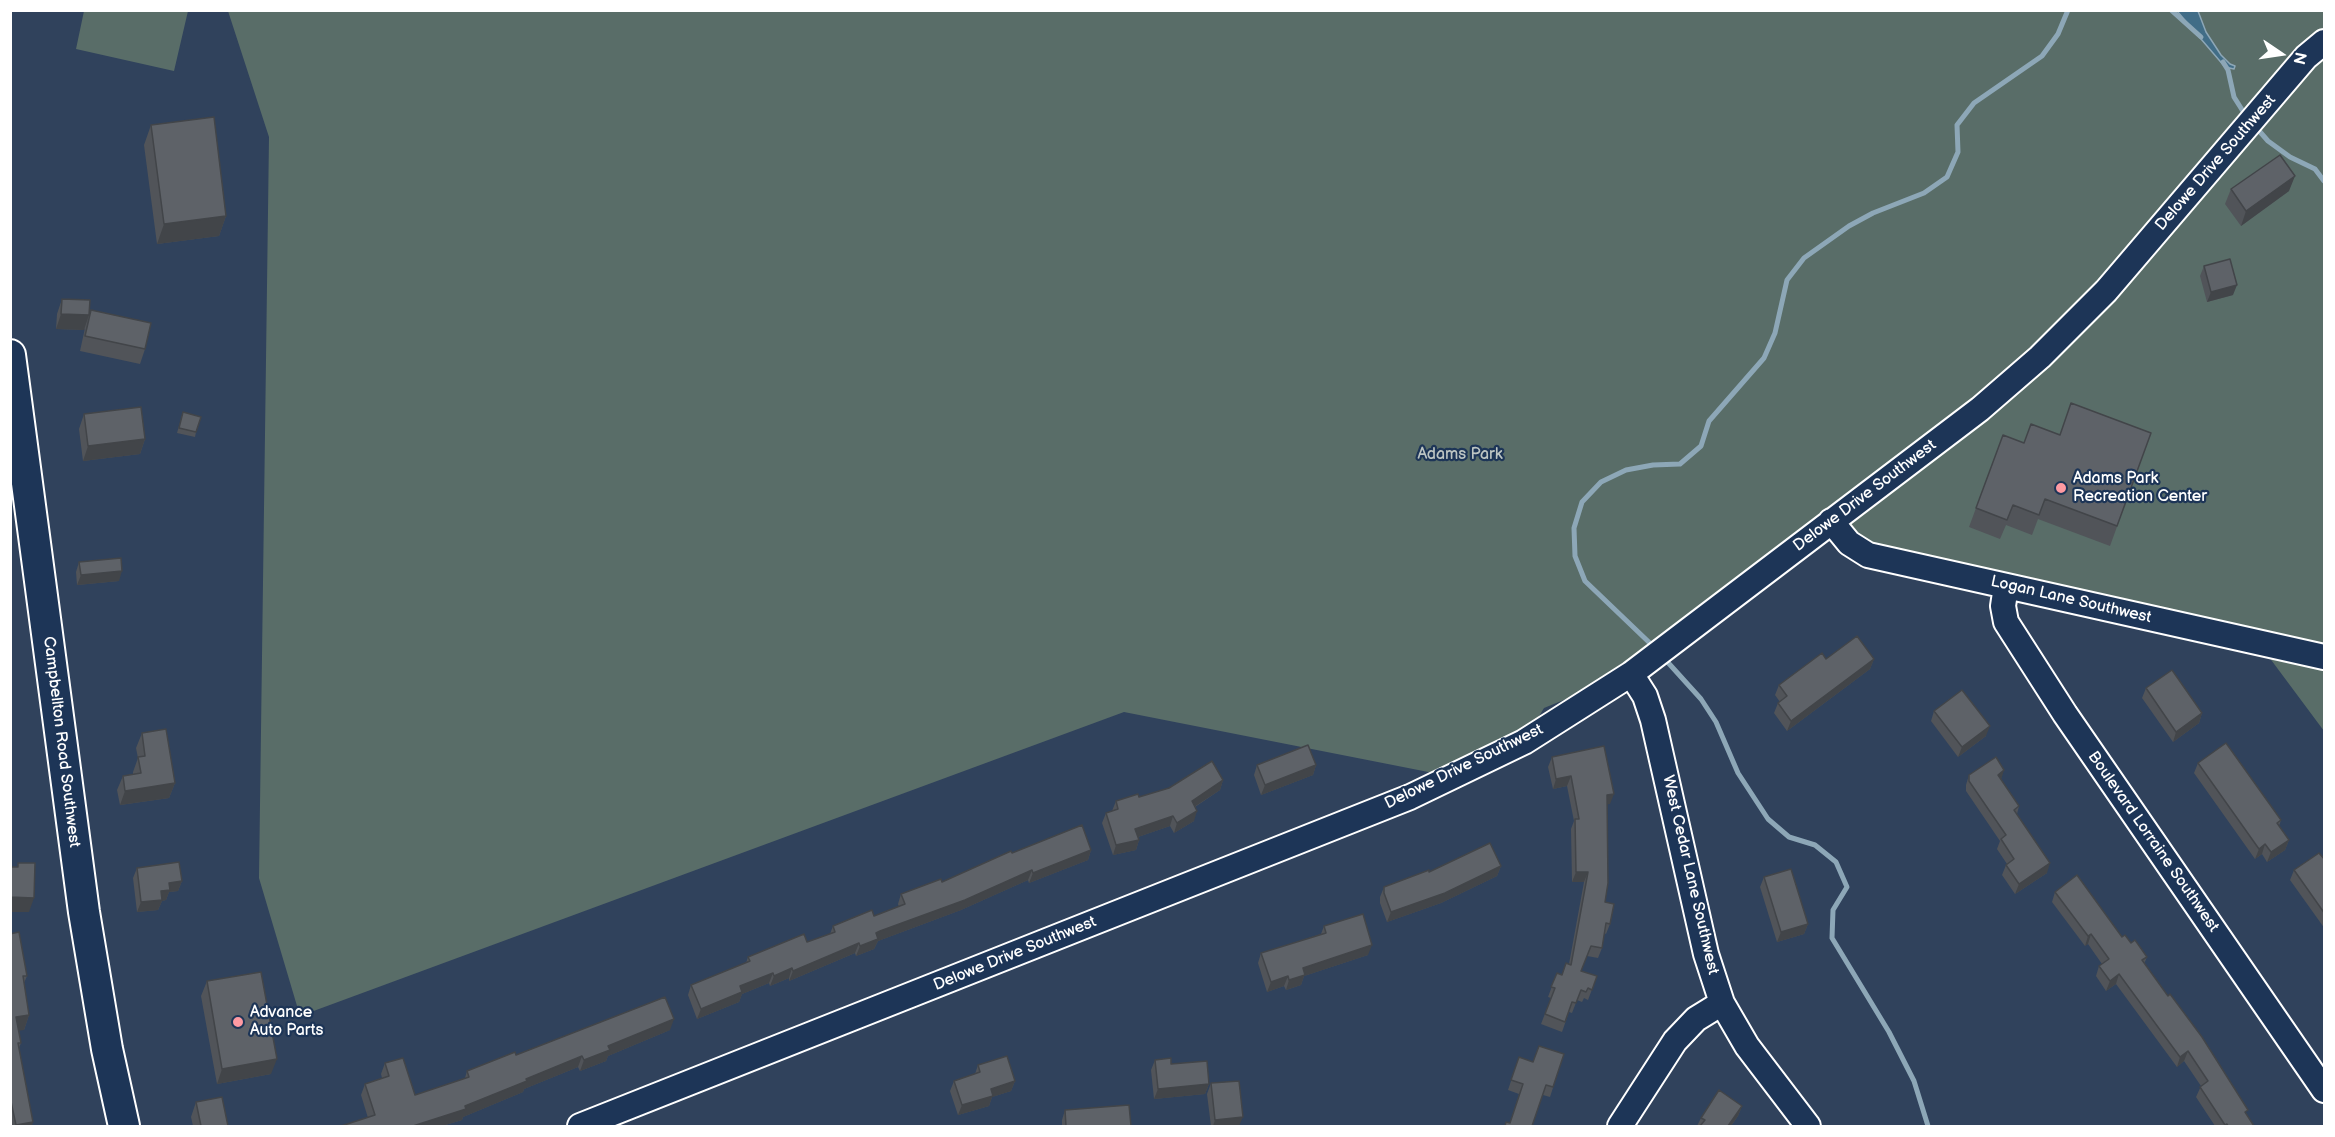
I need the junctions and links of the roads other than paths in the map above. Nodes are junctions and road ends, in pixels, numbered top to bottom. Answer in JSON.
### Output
{"nodes":[{"id":1,"x":2325,"y":42,"type":"edge"},
{"id":2,"x":10,"y":355,"type":"edge"},
{"id":3,"x":1831,"y":521,"type":"junction"},
{"id":4,"x":2006,"y":586,"type":"junction"},
{"id":5,"x":2325,"y":657,"type":"edge"},
{"id":6,"x":1631,"y":674,"type":"junction"},
{"id":7,"x":1722,"y":1003,"type":"junction"},
{"id":8,"x":2325,"y":1090,"type":"edge"},
{"id":9,"x":124,"y":1126,"type":"edge"},
{"id":10,"x":580,"y":1126,"type":"edge"},
{"id":11,"x":1620,"y":1126,"type":"edge"},
{"id":12,"x":1808,"y":1126,"type":"edge"}],
"edges":[{"from":1,"to":3,"type":"street","name":"Delowe Drive Southwest"},
{"from":2,"to":9,"type":"main road","name":"Campbellton Road Southwest"},
{"from":3,"to":4,"type":"street","name":"Logan Lane Southwest"},
{"from":3,"to":6,"type":"street","name":"Delowe Drive Southwest"},
{"from":4,"to":5,"type":"street","name":"Logan Lane Southwest"},
{"from":4,"to":8,"type":"street","name":"Boulevard Lorraine Southwest"},
{"from":6,"to":7,"type":"street","name":"West Cedar Lane Southwest"},
{"from":6,"to":10,"type":"street","name":"Delowe Drive Southwest"},
{"from":7,"to":11,"type":"street"},
{"from":7,"to":12,"type":"street","name":"West Cedar Lane Southwest"}]}
